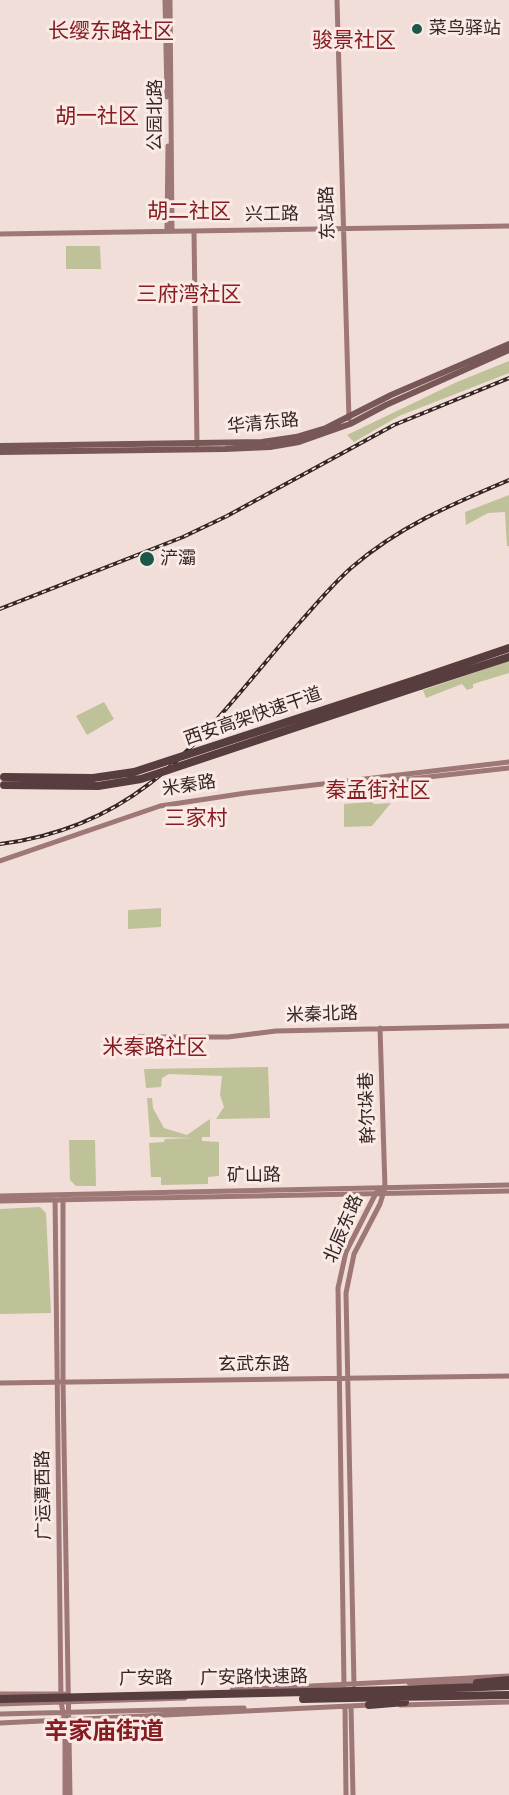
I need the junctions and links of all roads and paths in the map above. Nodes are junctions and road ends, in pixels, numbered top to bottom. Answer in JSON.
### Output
{"nodes":[{"id":1,"x":165,"y":0,"type":"edge"},
{"id":2,"x":170,"y":0,"type":"edge"},
{"id":3,"x":338,"y":0,"type":"edge"},
{"id":4,"x":509,"y":226,"type":"edge"},
{"id":5,"x":343,"y":229,"type":"junction"},
{"id":6,"x":170,"y":230,"type":"junction"},
{"id":7,"x":194,"y":232,"type":"junction"},
{"id":8,"x":0,"y":234,"type":"edge"},
{"id":9,"x":509,"y":342,"type":"edge"},
{"id":10,"x":509,"y":352,"type":"edge"},
{"id":11,"x":350,"y":421,"type":"junction"},
{"id":12,"x":0,"y":446,"type":"edge"},
{"id":13,"x":197,"y":447,"type":"junction"},
{"id":14,"x":0,"y":452,"type":"edge"},
{"id":15,"x":509,"y":648,"type":"edge"},
{"id":16,"x":509,"y":657,"type":"edge"},
{"id":17,"x":419,"y":683,"type":"junction"},
{"id":18,"x":509,"y":762,"type":"edge"},
{"id":19,"x":509,"y":768,"type":"edge"},
{"id":20,"x":426,"y":774,"type":"junction"},
{"id":21,"x":2,"y":781,"type":"edge"},
{"id":22,"x":0,"y":861,"type":"edge"},
{"id":23,"x":509,"y":1026,"type":"edge"},
{"id":24,"x":380,"y":1028,"type":"junction"},
{"id":25,"x":137,"y":1037,"type":"dead end"},
{"id":26,"x":509,"y":1185,"type":"edge"},
{"id":27,"x":384,"y":1190,"type":"junction"},
{"id":28,"x":509,"y":1191,"type":"edge"},
{"id":29,"x":376,"y":1193,"type":"junction"},
{"id":30,"x":0,"y":1196,"type":"edge"},
{"id":31,"x":55,"y":1197,"type":"junction"},
{"id":32,"x":63,"y":1197,"type":"junction"},
{"id":33,"x":0,"y":1201,"type":"edge"},
{"id":34,"x":509,"y":1376,"type":"edge"},
{"id":35,"x":340,"y":1379,"type":"junction"},
{"id":36,"x":347,"y":1379,"type":"junction"},
{"id":37,"x":60,"y":1382,"type":"junction"},
{"id":38,"x":0,"y":1383,"type":"edge"},
{"id":39,"x":509,"y":1678,"type":"edge"},
{"id":40,"x":488,"y":1681,"type":"junction"},
{"id":41,"x":344,"y":1684,"type":"junction"},
{"id":42,"x":354,"y":1685,"type":"junction"},
{"id":43,"x":509,"y":1686,"type":"edge"},
{"id":44,"x":422,"y":1689,"type":"junction"},
{"id":45,"x":396,"y":1690,"type":"junction"},
{"id":46,"x":61,"y":1692,"type":"junction"},
{"id":47,"x":463,"y":1696,"type":"junction"},
{"id":48,"x":0,"y":1697,"type":"edge"},
{"id":49,"x":507,"y":1697,"type":"edge"},
{"id":50,"x":66,"y":1700,"type":"junction"},
{"id":51,"x":0,"y":1704,"type":"edge"},
{"id":52,"x":369,"y":1705,"type":"junction"},
{"id":53,"x":348,"y":1706,"type":"junction"},
{"id":54,"x":297,"y":1708,"type":"junction"},
{"id":55,"x":66,"y":1713,"type":"junction"},
{"id":56,"x":0,"y":1714,"type":"edge"},
{"id":57,"x":66,"y":1722,"type":"junction"},
{"id":58,"x":0,"y":1723,"type":"edge"},
{"id":59,"x":68,"y":1795,"type":"edge"},
{"id":60,"x":346,"y":1795,"type":"edge"},
{"id":61,"x":353,"y":1795,"type":"edge"}],
"edges":[{"from":1,"to":6,"type":"street","name":"公园北路"},
{"from":2,"to":6,"type":"street","name":"公园北路"},
{"from":3,"to":5,"type":"street","name":"东站路"},
{"from":4,"to":5,"type":"street","name":"兴工路"},
{"from":5,"to":7,"type":"street","name":"兴工路"},
{"from":5,"to":11,"type":"street","name":"东站路"},
{"from":6,"to":7,"type":"street","name":"兴工路"},
{"from":6,"to":8,"type":"street","name":"兴工路"},
{"from":7,"to":13,"type":"street"},
{"from":9,"to":11,"type":"main road","name":"华清东路"},
{"from":10,"to":11,"type":"main road","name":"华清东路"},
{"from":11,"to":13,"type":"main road","name":"华清东路"},
{"from":12,"to":13,"type":"main road","name":"华清东路"},
{"from":13,"to":14,"type":"main road","name":"华清东路"},
{"from":15,"to":17,"type":"highway","name":"西安高架快速干道"},
{"from":16,"to":17,"type":"highway","name":"西安高架快速干道"},
{"from":17,"to":21,"type":"highway","name":"西安高架快速干道","bridge":true},
{"from":18,"to":20,"type":"street","name":"米秦路"},
{"from":19,"to":20,"type":"street","name":"米秦路"},
{"from":20,"to":22,"type":"street","name":"米秦路"},
{"from":23,"to":24,"type":"street","name":"米秦北路"},
{"from":24,"to":25,"type":"street","name":"米秦北路"},
{"from":24,"to":27,"type":"street","name":"幹尔垛巷"},
{"from":26,"to":27,"type":"street","name":"矿山路"},
{"from":27,"to":28,"type":"street","name":"矿山路"},
{"from":27,"to":29,"type":"street","name":"北辰东路"},
{"from":27,"to":32,"type":"street","name":"矿山路"},
{"from":27,"to":36,"type":"street","name":"北辰东路"},
{"from":29,"to":32,"type":"street","name":"矿山路"},
{"from":29,"to":35,"type":"street","name":"北辰东路"},
{"from":30,"to":31,"type":"street","name":"矿山路"},
{"from":31,"to":32,"type":"street","name":"矿山路"},
{"from":31,"to":33,"type":"street","name":"矿山路"},
{"from":31,"to":37,"type":"street","name":"广运潭西路"},
{"from":32,"to":37,"type":"street","name":"广运潭西路"},
{"from":34,"to":36,"type":"street","name":"玄武东路"},
{"from":35,"to":36,"type":"street","name":"玄武东路"},
{"from":35,"to":37,"type":"street","name":"玄武东路"},
{"from":35,"to":41,"type":"street","name":"北辰东路"},
{"from":36,"to":42,"type":"street","name":"北辰东路"},
{"from":37,"to":38,"type":"street","name":"玄武东路"},
{"from":37,"to":46,"type":"street","name":"广运潭西路"},
{"from":37,"to":50,"type":"street","name":"广运潭西路"},
{"from":39,"to":40,"type":"highway"},
{"from":39,"to":45,"type":"street"},
{"from":40,"to":44,"type":"highway"},
{"from":40,"to":45,"type":"street"},
{"from":41,"to":42,"type":"street"},
{"from":41,"to":50,"type":"street"},
{"from":42,"to":45,"type":"street"},
{"from":43,"to":44,"type":"highway","name":"广安路快速路"},
{"from":44,"to":45,"type":"highway","name":"广安路快速路"},
{"from":45,"to":47,"type":"highway","name":"广安路快速路"},
{"from":45,"to":48,"type":"highway","name":"广安路快速路","bridge":true},
{"from":45,"to":51,"type":"highway","name":"广安路快速路","bridge":true},
{"from":46,"to":48,"type":"street"},
{"from":46,"to":50,"type":"street"},
{"from":47,"to":49,"type":"highway","name":"广安路快速路"},
{"from":47,"to":52,"type":"highway"},
{"from":49,"to":52,"type":"street","name":"广安路"},
{"from":50,"to":51,"type":"street"},
{"from":50,"to":55,"type":"street","name":"广运潭西路"},
{"from":52,"to":53,"type":"street","name":"广安路"},
{"from":53,"to":54,"type":"street","name":"广安路"},
{"from":53,"to":60,"type":"street"},
{"from":53,"to":61,"type":"street"},
{"from":54,"to":55,"type":"street"},
{"from":54,"to":57,"type":"street","name":"广安路"},
{"from":55,"to":56,"type":"street"},
{"from":55,"to":57,"type":"street","name":"广运潭西路"},
{"from":57,"to":58,"type":"street","name":"广安路"},
{"from":57,"to":59,"type":"street","name":"广运潭西路"}]}
